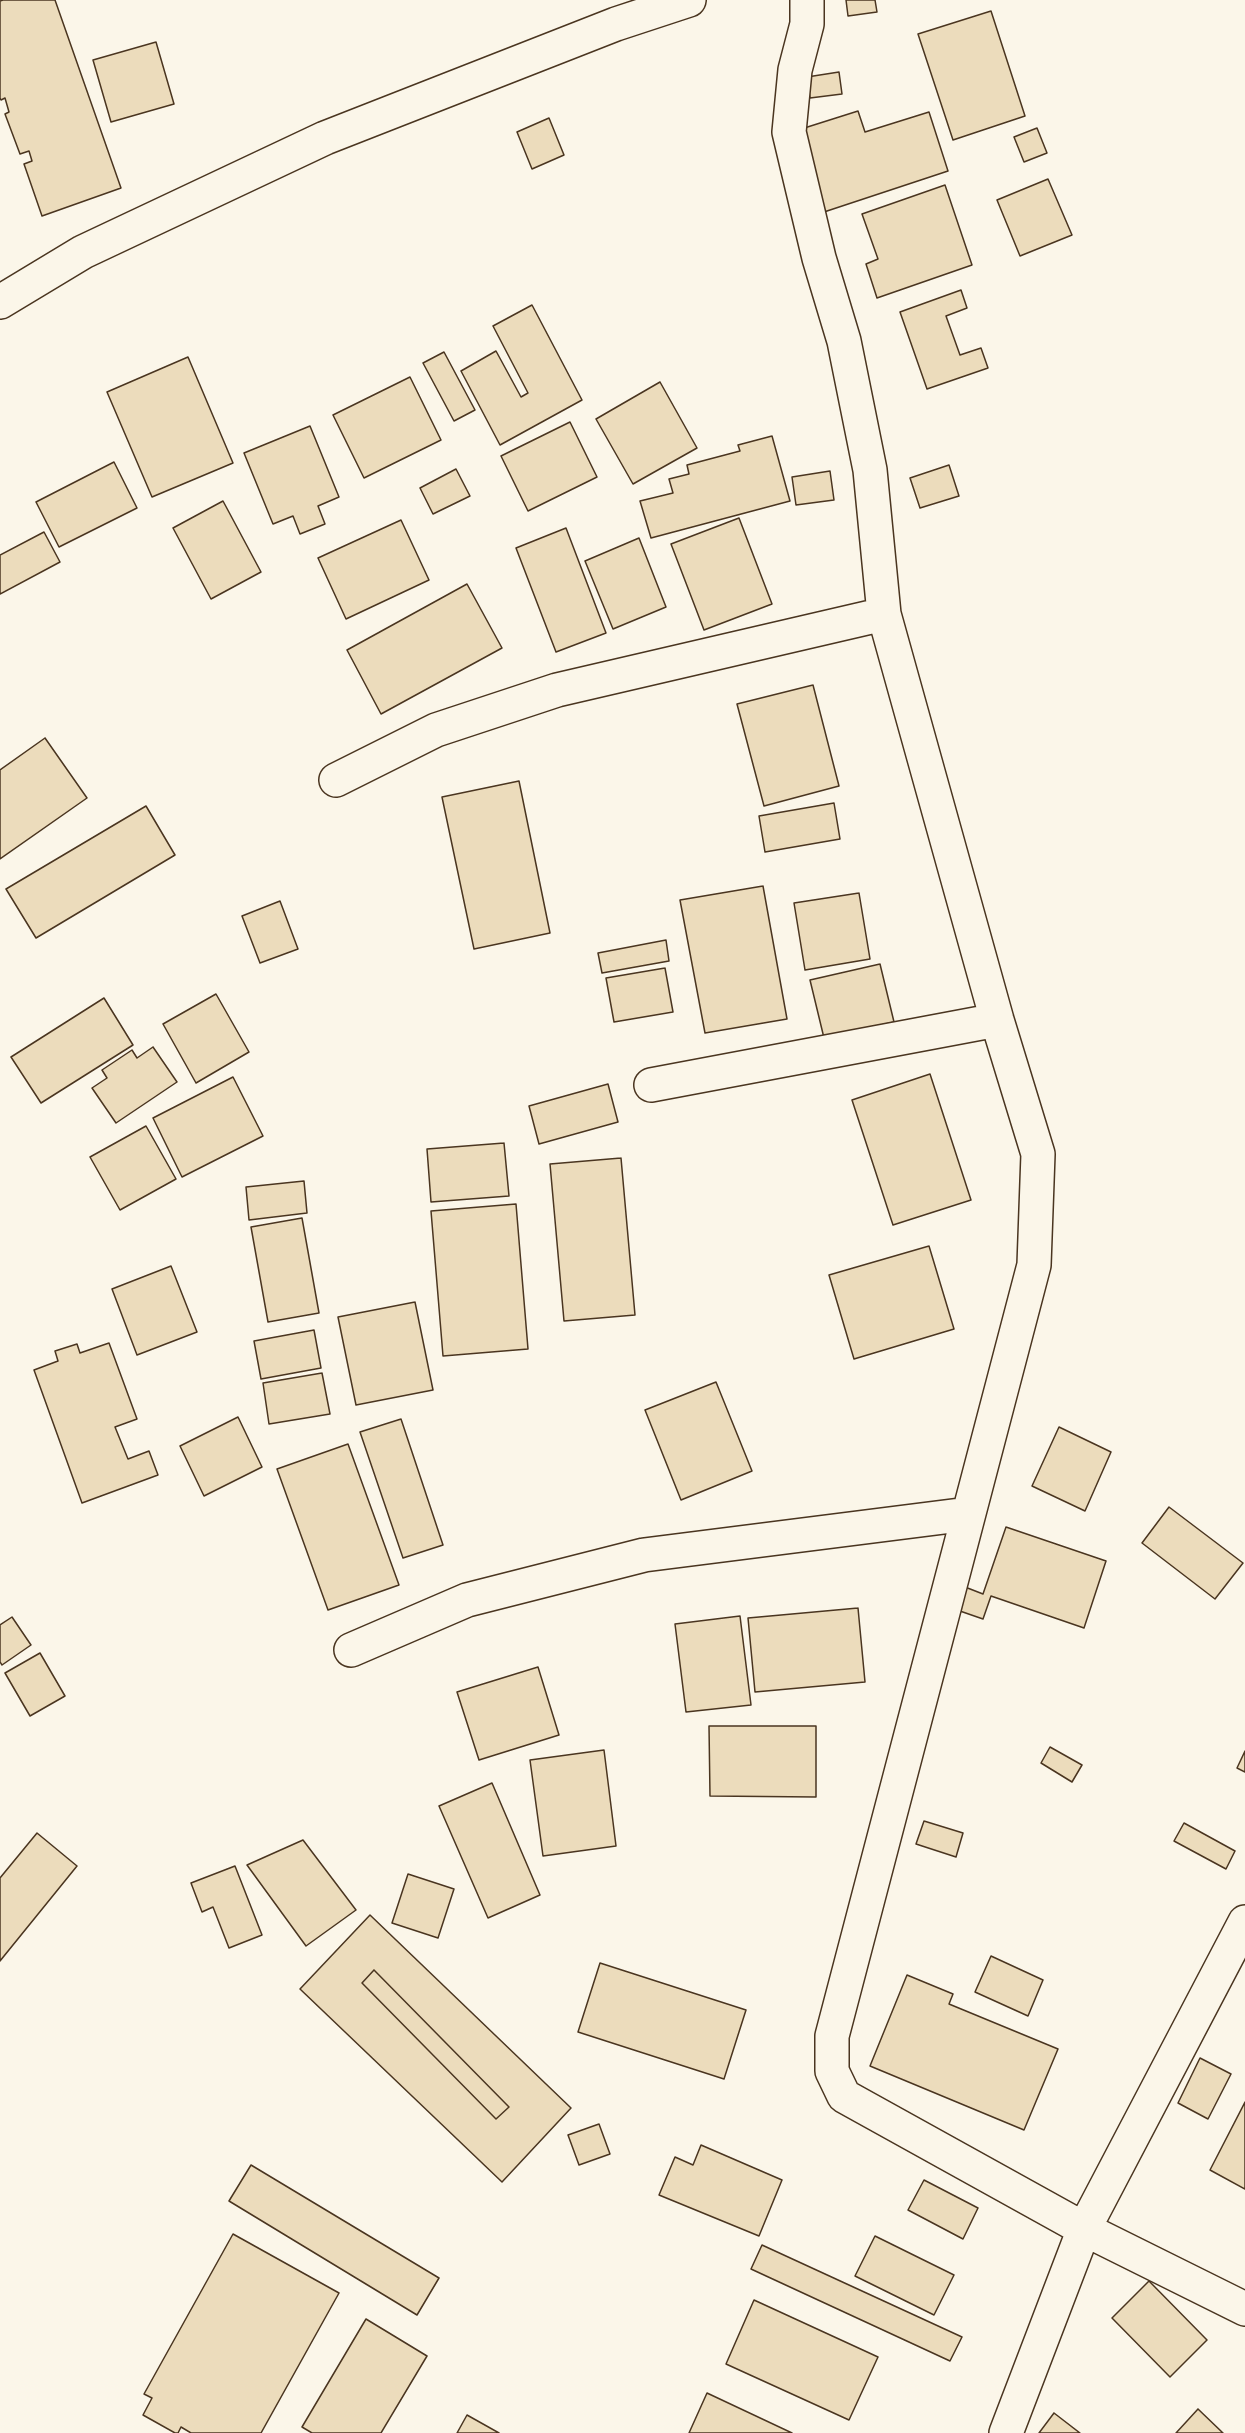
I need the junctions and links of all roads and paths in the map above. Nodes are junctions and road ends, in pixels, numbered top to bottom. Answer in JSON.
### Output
{"nodes":[{"id":1,"x":689,"y":0,"type":"edge"},
{"id":2,"x":807,"y":0,"type":"edge"},
{"id":3,"x":0,"y":302,"type":"edge"},
{"id":4,"x":884,"y":614,"type":"junction"},
{"id":5,"x":336,"y":780,"type":"dead end"},
{"id":6,"x":996,"y":1020,"type":"junction"},
{"id":7,"x":651,"y":1085,"type":"dead end"},
{"id":8,"x":968,"y":1514,"type":"junction"},
{"id":9,"x":351,"y":1650,"type":"dead end"},
{"id":10,"x":1245,"y":1922,"type":"edge"},
{"id":11,"x":1084,"y":2229,"type":"junction"},
{"id":12,"x":1245,"y":2309,"type":"edge"},
{"id":13,"x":1006,"y":2433,"type":"edge"}],
"edges":[{"from":1,"to":3,"type":"street"},
{"from":2,"to":4,"type":"street"},
{"from":4,"to":5,"type":"street"},
{"from":4,"to":6,"type":"street"},
{"from":6,"to":7,"type":"street"},
{"from":6,"to":8,"type":"street"},
{"from":8,"to":9,"type":"street"},
{"from":8,"to":11,"type":"street"},
{"from":10,"to":11,"type":"street"},
{"from":11,"to":12,"type":"street"},
{"from":11,"to":13,"type":"street"}]}
